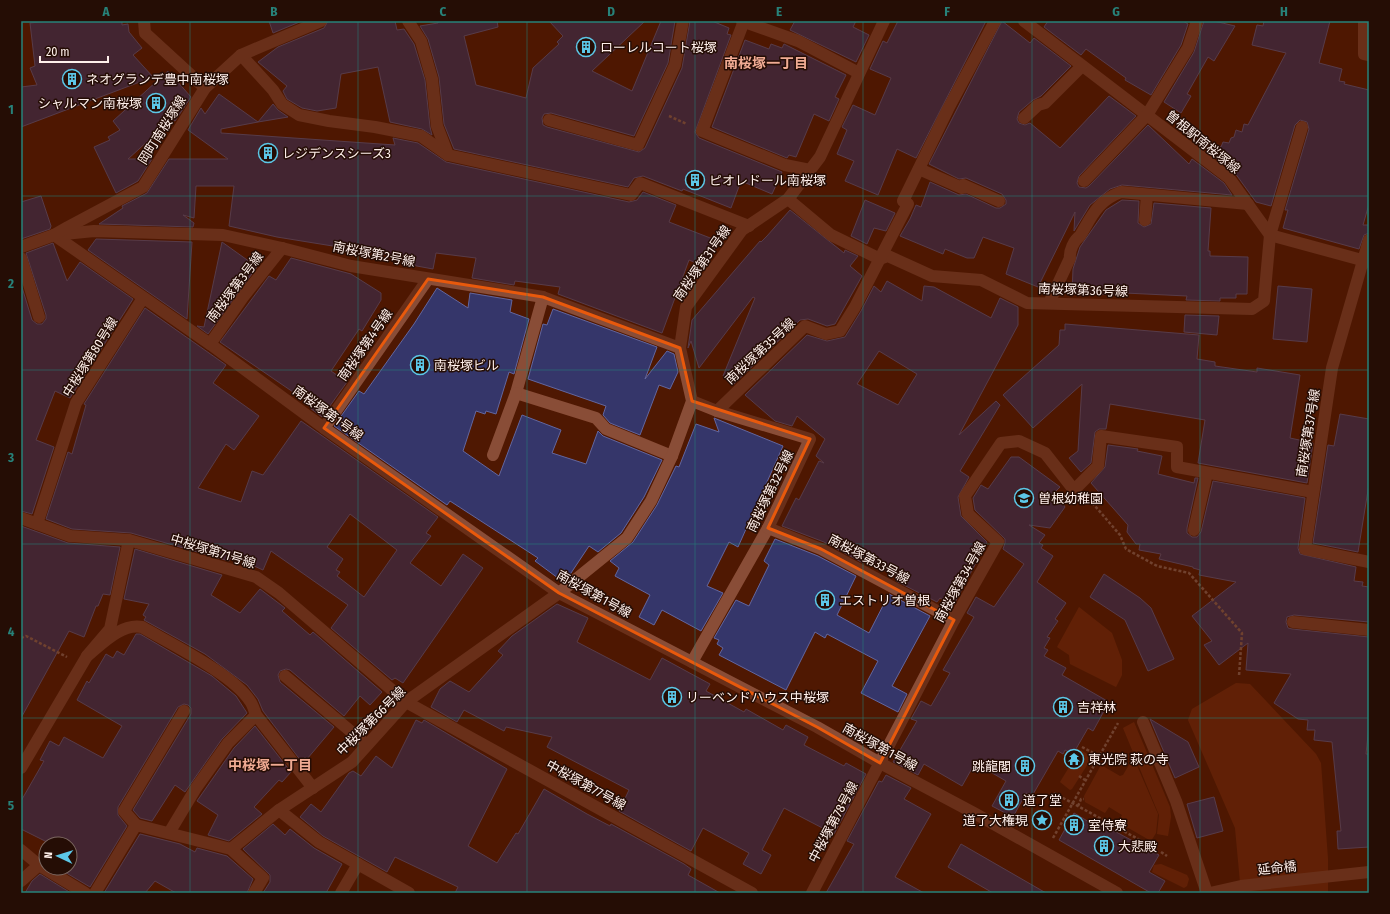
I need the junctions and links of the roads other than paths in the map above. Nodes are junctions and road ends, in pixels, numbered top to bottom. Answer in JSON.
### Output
{"nodes":[{"id":1,"x":144,"y":21,"type":"edge"},
{"id":2,"x":321,"y":21,"type":"edge"},
{"id":3,"x":408,"y":21,"type":"edge"},
{"id":4,"x":683,"y":21,"type":"edge"},
{"id":5,"x":743,"y":21,"type":"edge"},
{"id":6,"x":884,"y":21,"type":"edge"},
{"id":7,"x":995,"y":21,"type":"edge"},
{"id":8,"x":1024,"y":21,"type":"edge"},
{"id":9,"x":1197,"y":21,"type":"edge"},
{"id":10,"x":1364,"y":21,"type":"edge"},
{"id":11,"x":241,"y":54,"type":"junction"},
{"id":12,"x":1369,"y":55,"type":"edge"},
{"id":13,"x":1082,"y":66,"type":"junction"},
{"id":14,"x":860,"y":73,"type":"junction"},
{"id":15,"x":205,"y":88,"type":"junction"},
{"id":16,"x":1147,"y":115,"type":"junction"},
{"id":17,"x":1024,"y":118,"type":"dead end"},
{"id":18,"x":549,"y":120,"type":"dead end"},
{"id":19,"x":1302,"y":127,"type":"dead end"},
{"id":20,"x":448,"y":155,"type":"junction"},
{"id":21,"x":919,"y":169,"type":"junction"},
{"id":22,"x":810,"y":170,"type":"junction"},
{"id":23,"x":1084,"y":180,"type":"dead end"},
{"id":24,"x":1147,"y":195,"type":"junction"},
{"id":25,"x":788,"y":199,"type":"junction"},
{"id":26,"x":999,"y":201,"type":"dead end"},
{"id":27,"x":1248,"y":204,"type":"junction"},
{"id":28,"x":1145,"y":220,"type":"dead end"},
{"id":29,"x":749,"y":226,"type":"junction"},
{"id":30,"x":54,"y":235,"type":"junction"},
{"id":31,"x":1270,"y":235,"type":"junction"},
{"id":32,"x":1369,"y":240,"type":"edge"},
{"id":33,"x":21,"y":247,"type":"edge"},
{"id":34,"x":282,"y":248,"type":"junction"},
{"id":35,"x":21,"y":258,"type":"edge"},
{"id":36,"x":880,"y":259,"type":"junction"},
{"id":37,"x":1366,"y":262,"type":"edge"},
{"id":38,"x":428,"y":279,"type":"junction"},
{"id":39,"x":543,"y":297,"type":"junction"},
{"id":40,"x":143,"y":298,"type":"junction"},
{"id":41,"x":1050,"y":303,"type":"junction"},
{"id":42,"x":39,"y":317,"type":"dead end"},
{"id":43,"x":210,"y":344,"type":"junction"},
{"id":44,"x":680,"y":348,"type":"junction"},
{"id":45,"x":516,"y":393,"type":"junction"},
{"id":46,"x":692,"y":402,"type":"junction"},
{"id":47,"x":717,"y":411,"type":"junction"},
{"id":48,"x":324,"y":428,"type":"junction"},
{"id":49,"x":493,"y":455,"type":"dead end"},
{"id":50,"x":672,"y":456,"type":"junction"},
{"id":51,"x":1207,"y":473,"type":"junction"},
{"id":52,"x":1313,"y":492,"type":"junction"},
{"id":53,"x":21,"y":518,"type":"edge"},
{"id":54,"x":37,"y":524,"type":"junction"},
{"id":55,"x":768,"y":528,"type":"junction"},
{"id":56,"x":1194,"y":530,"type":"dead end"},
{"id":57,"x":129,"y":540,"type":"junction"},
{"id":58,"x":1369,"y":562,"type":"edge"},
{"id":59,"x":559,"y":593,"type":"junction"},
{"id":60,"x":954,"y":620,"type":"junction"},
{"id":61,"x":1293,"y":622,"type":"dead end"},
{"id":62,"x":1369,"y":630,"type":"edge"},
{"id":63,"x":84,"y":660,"type":"junction"},
{"id":64,"x":692,"y":662,"type":"junction"},
{"id":65,"x":285,"y":676,"type":"dead end"},
{"id":66,"x":406,"y":702,"type":"junction"},
{"id":67,"x":184,"y":711,"type":"dead end"},
{"id":68,"x":256,"y":715,"type":"junction"},
{"id":69,"x":1143,"y":722,"type":"dead end"},
{"id":70,"x":367,"y":746,"type":"junction"},
{"id":71,"x":880,"y":764,"type":"junction"},
{"id":72,"x":21,"y":768,"type":"edge"},
{"id":73,"x":313,"y":788,"type":"junction"},
{"id":74,"x":279,"y":810,"type":"junction"},
{"id":75,"x":136,"y":825,"type":"junction"},
{"id":76,"x":169,"y":833,"type":"junction"},
{"id":77,"x":231,"y":849,"type":"junction"},
{"id":78,"x":21,"y":850,"type":"edge"},
{"id":79,"x":38,"y":864,"type":"edge"},
{"id":80,"x":358,"y":864,"type":"junction"},
{"id":81,"x":38,"y":866,"type":"edge"},
{"id":82,"x":1369,"y":872,"type":"edge"},
{"id":83,"x":57,"y":876,"type":"edge"},
{"id":84,"x":21,"y":881,"type":"edge"},
{"id":85,"x":84,"y":893,"type":"edge"},
{"id":86,"x":95,"y":893,"type":"edge"},
{"id":87,"x":254,"y":893,"type":"edge"},
{"id":88,"x":341,"y":893,"type":"edge"},
{"id":89,"x":409,"y":893,"type":"edge"},
{"id":90,"x":752,"y":893,"type":"edge"},
{"id":91,"x":812,"y":893,"type":"edge"},
{"id":92,"x":1117,"y":893,"type":"edge"},
{"id":93,"x":1208,"y":893,"type":"edge"}],
"edges":[{"from":1,"to":15,"type":"street"},
{"from":2,"to":11,"type":"street","name":"岡町南桜塚線"},
{"from":3,"to":20,"type":"street"},
{"from":4,"to":18,"type":"street"},
{"from":5,"to":14,"type":"street"},
{"from":5,"to":22,"type":"street"},
{"from":6,"to":14,"type":"street","name":"南桜塚第31号線"},
{"from":7,"to":21,"type":"street"},
{"from":8,"to":13,"type":"street","name":"曽根駅南桜塚線"},
{"from":9,"to":16,"type":"street"},
{"from":10,"to":12,"type":"street"},
{"from":11,"to":15,"type":"street","name":"岡町南桜塚線"},
{"from":11,"to":20,"type":"street"},
{"from":13,"to":16,"type":"street","name":"曽根駅南桜塚線"},
{"from":13,"to":17,"type":"street"},
{"from":14,"to":22,"type":"street","name":"南桜塚第31号線"},
{"from":15,"to":30,"type":"street","name":"岡町南桜塚線"},
{"from":16,"to":23,"type":"street"},
{"from":16,"to":27,"type":"street","name":"曽根駅南桜塚線"},
{"from":19,"to":31,"type":"street"},
{"from":20,"to":29,"type":"street"},
{"from":21,"to":26,"type":"street"},
{"from":21,"to":36,"type":"street"},
{"from":22,"to":25,"type":"street","name":"南桜塚第31号線"},
{"from":24,"to":27,"type":"street"},
{"from":24,"to":28,"type":"street"},
{"from":24,"to":41,"type":"street"},
{"from":25,"to":29,"type":"street","name":"南桜塚第31号線"},
{"from":25,"to":36,"type":"street","name":"南桜塚第36号線"},
{"from":27,"to":31,"type":"street","name":"曽根駅南桜塚線"},
{"from":29,"to":44,"type":"street","name":"南桜塚第31号線"},
{"from":30,"to":33,"type":"street","name":"岡町南桜塚線"},
{"from":30,"to":34,"type":"street","name":"南桜塚第2号線"},
{"from":30,"to":40,"type":"street","name":"南桜塚第1号線"},
{"from":31,"to":37,"type":"street"},
{"from":31,"to":41,"type":"street","name":"南桜塚第36号線"},
{"from":32,"to":37,"type":"street","name":"南桜塚第37号線"},
{"from":34,"to":38,"type":"street","name":"南桜塚第2号線"},
{"from":34,"to":43,"type":"street","name":"南桜塚第3号線"},
{"from":35,"to":42,"type":"street"},
{"from":36,"to":41,"type":"street","name":"南桜塚第36号線"},
{"from":36,"to":47,"type":"street","name":"南桜塚第35号線"},
{"from":37,"to":52,"type":"street","name":"南桜塚第37号線"},
{"from":38,"to":39,"type":"street","name":"南桜塚第2号線"},
{"from":38,"to":48,"type":"street","name":"南桜塚第4号線"},
{"from":39,"to":44,"type":"street","name":"南桜塚第2号線"},
{"from":39,"to":45,"type":"street"},
{"from":40,"to":43,"type":"street","name":"南桜塚第1号線"},
{"from":40,"to":54,"type":"street","name":"中桜塚第80号線"},
{"from":43,"to":48,"type":"street","name":"南桜塚第1号線"},
{"from":44,"to":46,"type":"street","name":"南桜塚第31号線"},
{"from":45,"to":49,"type":"street"},
{"from":45,"to":50,"type":"street"},
{"from":46,"to":47,"type":"street","name":"南桜塚第32号線"},
{"from":46,"to":50,"type":"street"},
{"from":47,"to":55,"type":"street","name":"南桜塚第32号線"},
{"from":48,"to":59,"type":"street","name":"南桜塚第1号線"},
{"from":50,"to":59,"type":"street"},
{"from":51,"to":52,"type":"street"},
{"from":51,"to":56,"type":"street"},
{"from":51,"to":60,"type":"street","name":"南桜塚第34号線"},
{"from":52,"to":58,"type":"street","name":"南桜塚第37号線"},
{"from":53,"to":54,"type":"street","name":"中桜塚第71号線"},
{"from":54,"to":57,"type":"street","name":"中桜塚第71号線"},
{"from":55,"to":60,"type":"street","name":"南桜塚第33号線"},
{"from":55,"to":64,"type":"street","name":"南桜塚第32号線"},
{"from":57,"to":63,"type":"street"},
{"from":57,"to":66,"type":"street","name":"中桜塚第71号線"},
{"from":59,"to":64,"type":"street","name":"南桜塚第1号線"},
{"from":59,"to":66,"type":"street","name":"中桜塚第66号線"},
{"from":60,"to":71,"type":"street","name":"南桜塚第34号線"},
{"from":61,"to":62,"type":"street"},
{"from":63,"to":68,"type":"street"},
{"from":63,"to":72,"type":"street"},
{"from":64,"to":71,"type":"street","name":"南桜塚第1号線"},
{"from":65,"to":70,"type":"street"},
{"from":66,"to":70,"type":"street","name":"中桜塚第66号線"},
{"from":66,"to":90,"type":"street","name":"中桜塚第77号線"},
{"from":67,"to":75,"type":"street"},
{"from":68,"to":73,"type":"street"},
{"from":68,"to":76,"type":"street"},
{"from":69,"to":93,"type":"street"},
{"from":70,"to":73,"type":"street","name":"中桜塚第66号線"},
{"from":71,"to":91,"type":"street","name":"中桜塚第78号線"},
{"from":71,"to":92,"type":"street","name":"南桜塚第1号線"},
{"from":73,"to":74,"type":"street","name":"中桜塚第66号線"},
{"from":74,"to":77,"type":"street","name":"中桜塚第66号線"},
{"from":74,"to":80,"type":"street"},
{"from":75,"to":76,"type":"street"},
{"from":75,"to":86,"type":"street"},
{"from":76,"to":77,"type":"street"},
{"from":77,"to":87,"type":"street"},
{"from":78,"to":79,"type":"street"},
{"from":80,"to":88,"type":"street"},
{"from":80,"to":89,"type":"street"},
{"from":81,"to":84,"type":"street"},
{"from":82,"to":93,"type":"street","name":"延命橋"},
{"from":83,"to":85,"type":"street"}]}
